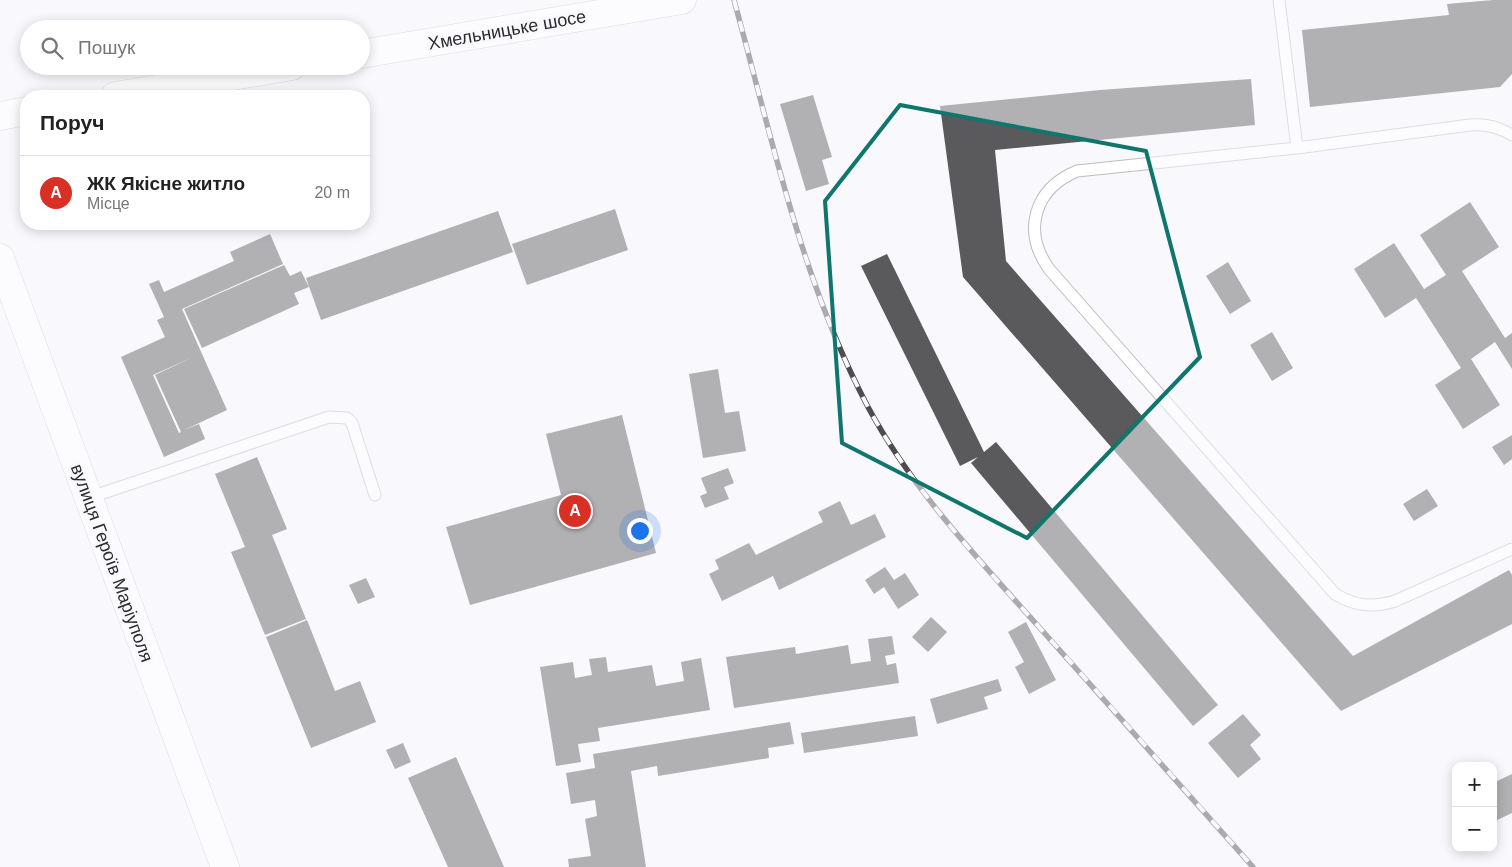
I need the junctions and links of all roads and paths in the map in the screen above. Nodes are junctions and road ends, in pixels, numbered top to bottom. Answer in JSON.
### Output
{"nodes":[{"id":1,"x":682,"y":0,"type":"edge"},
{"id":2,"x":1279,"y":0,"type":"edge"},
{"id":3,"x":370,"y":52,"type":"edge"},
{"id":4,"x":239,"y":75,"type":"edge"},
{"id":5,"x":150,"y":90,"type":"edge"},
{"id":6,"x":20,"y":112,"type":"edge"},
{"id":7,"x":0,"y":116,"type":"edge"},
{"id":8,"x":1512,"y":135,"type":"edge"},
{"id":9,"x":1297,"y":148,"type":"junction"},
{"id":10,"x":0,"y":258,"type":"edge"},
{"id":11,"x":375,"y":495,"type":"dead end"},
{"id":12,"x":88,"y":498,"type":"junction"},
{"id":13,"x":1512,"y":549,"type":"edge"},
{"id":14,"x":225,"y":867,"type":"edge"}],
"edges":[{"from":1,"to":3,"type":"main road","name":"Хмельницьке шосе"},
{"from":2,"to":9,"type":"lane"},
{"from":4,"to":5,"type":"main road"},
{"from":6,"to":7,"type":"main road"},
{"from":8,"to":9,"type":"lane"},
{"from":9,"to":13,"type":"lane"},
{"from":10,"to":12,"type":"main road","name":"вулиця Героїв Маріуполя"},
{"from":11,"to":12,"type":"lane"},
{"from":12,"to":14,"type":"main road","name":"вулиця Героїв Маріуполя"}]}
